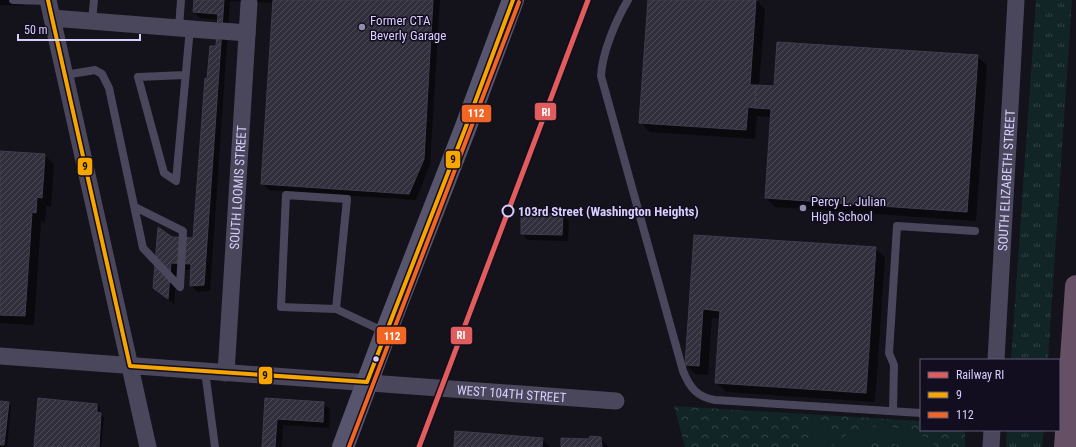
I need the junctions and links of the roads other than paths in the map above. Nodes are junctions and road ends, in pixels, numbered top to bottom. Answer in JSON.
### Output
{"nodes":[{"id":1,"x":13,"y":0,"type":"edge"},
{"id":2,"x":94,"y":0,"type":"edge"},
{"id":3,"x":181,"y":0,"type":"edge"},
{"id":4,"x":513,"y":0,"type":"edge"},
{"id":5,"x":628,"y":0,"type":"edge"},
{"id":6,"x":1016,"y":0,"type":"edge"},
{"id":7,"x":49,"y":1,"type":"edge"},
{"id":8,"x":249,"y":3,"type":"dead end"},
{"id":9,"x":52,"y":18,"type":"junction"},
{"id":10,"x":92,"y":21,"type":"junction"},
{"id":11,"x":184,"y":28,"type":"junction"},
{"id":12,"x":247,"y":33,"type":"junction"},
{"id":13,"x":65,"y":75,"type":"junction"},
{"id":14,"x":185,"y":75,"type":"junction"},
{"id":15,"x":135,"y":208,"type":"junction"},
{"id":16,"x":975,"y":231,"type":"dead end"},
{"id":17,"x":1076,"y":286,"type":"edge"},
{"id":18,"x":336,"y":310,"type":"junction"},
{"id":19,"x":386,"y":332,"type":"junction"},
{"id":20,"x":0,"y":356,"type":"edge"},
{"id":21,"x":996,"y":359,"type":"edge"},
{"id":22,"x":130,"y":366,"type":"junction"},
{"id":23,"x":205,"y":371,"type":"junction"},
{"id":24,"x":226,"y":373,"type":"junction"},
{"id":25,"x":367,"y":382,"type":"junction"},
{"id":26,"x":616,"y":401,"type":"dead end"},
{"id":27,"x":893,"y":411,"type":"junction"},
{"id":28,"x":920,"y":413,"type":"edge"},
{"id":29,"x":992,"y":431,"type":"edge"},
{"id":30,"x":148,"y":447,"type":"edge"},
{"id":31,"x":216,"y":447,"type":"edge"},
{"id":32,"x":343,"y":447,"type":"edge"},
{"id":33,"x":990,"y":447,"type":"edge"},
{"id":34,"x":1065,"y":447,"type":"edge"}],
"edges":[{"from":1,"to":7,"type":"lane"},
{"from":2,"to":10,"type":"lane"},
{"from":3,"to":11,"type":"lane"},
{"from":4,"to":19,"type":"main road"},
{"from":5,"to":27,"type":"lane"},
{"from":6,"to":21,"type":"street","name":"SOUTH ELIZABETH STREET"},
{"from":7,"to":9,"type":"street"},
{"from":8,"to":12,"type":"street","name":"SOUTH LOOMIS STREET"},
{"from":9,"to":10,"type":"street"},
{"from":9,"to":13,"type":"street"},
{"from":10,"to":11,"type":"street"},
{"from":11,"to":12,"type":"street"},
{"from":11,"to":14,"type":"lane"},
{"from":12,"to":24,"type":"street","name":"SOUTH LOOMIS STREET"},
{"from":13,"to":15,"type":"lane"},
{"from":13,"to":22,"type":"street"},
{"from":14,"to":14,"type":"lane"},
{"from":15,"to":15,"type":"lane"},
{"from":16,"to":27,"type":"lane"},
{"from":17,"to":34,"type":"highway"},
{"from":18,"to":18,"type":"lane"},
{"from":18,"to":19,"type":"lane"},
{"from":19,"to":25,"type":"main road"},
{"from":20,"to":22,"type":"street","name":"WEST 104TH STREET"},
{"from":22,"to":23,"type":"street","name":"WEST 104TH STREET"},
{"from":22,"to":30,"type":"street"},
{"from":23,"to":24,"type":"street","name":"WEST 104TH STREET"},
{"from":23,"to":31,"type":"lane"},
{"from":24,"to":25,"type":"street","name":"WEST 104TH STREET"},
{"from":25,"to":26,"type":"street","name":"WEST 104TH STREET"},
{"from":25,"to":32,"type":"main road"},
{"from":27,"to":28,"type":"lane"},
{"from":29,"to":33,"type":"street"}]}
